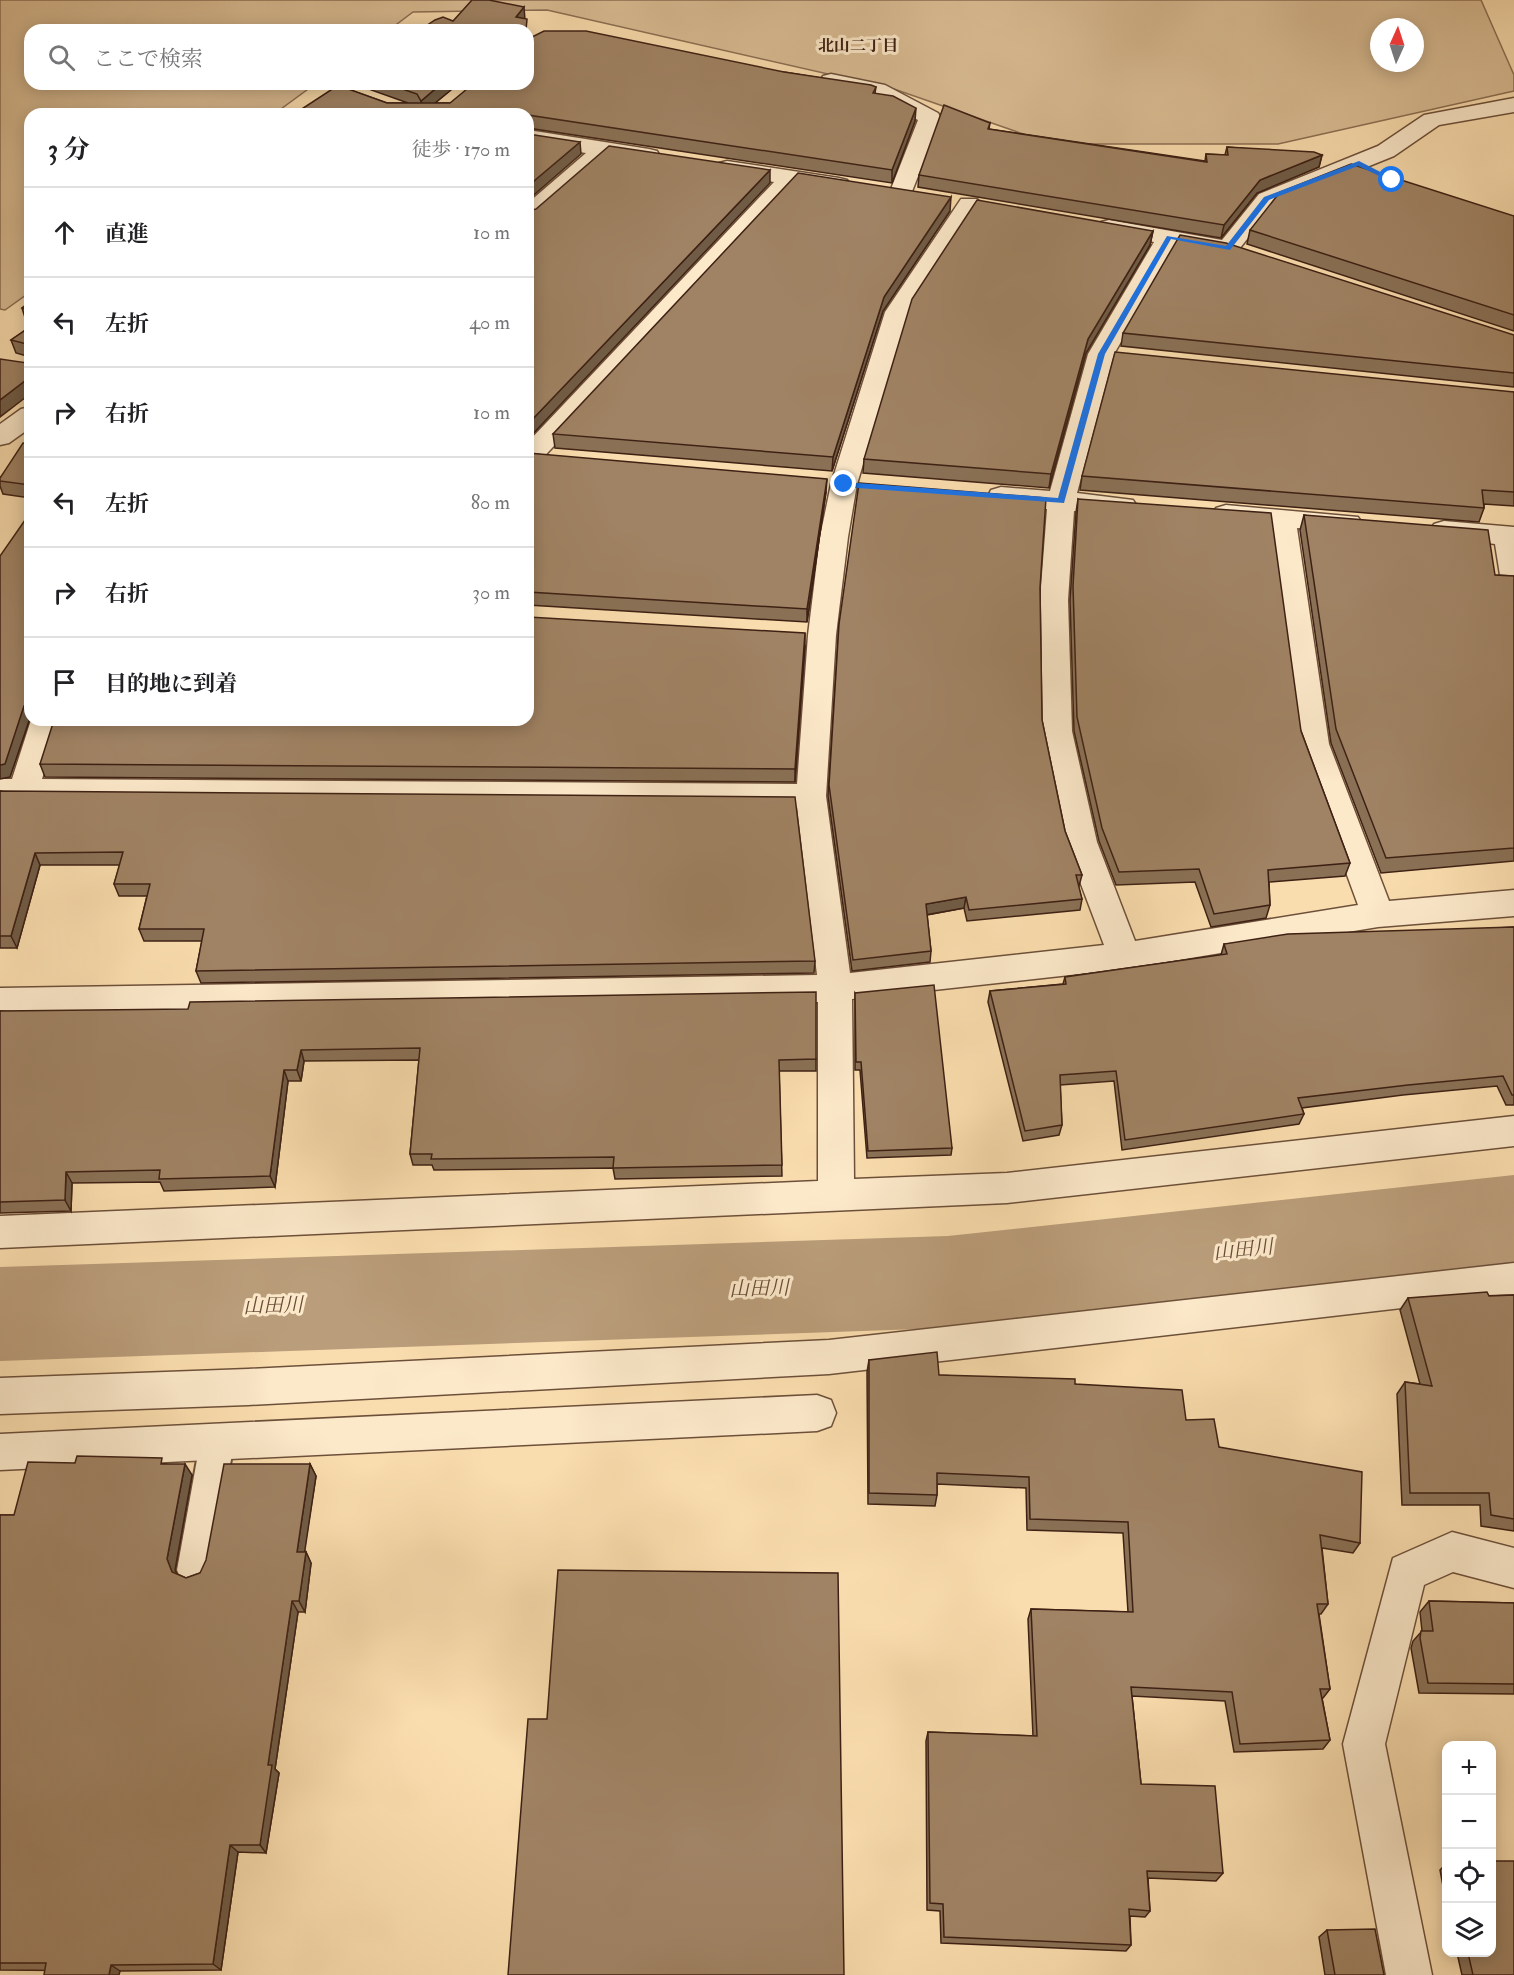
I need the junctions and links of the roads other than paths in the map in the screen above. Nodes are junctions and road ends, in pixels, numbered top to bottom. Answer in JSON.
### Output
{"nodes":[{"id":1,"x":808,"y":77,"type":"edge"},
{"id":2,"x":1514,"y":105,"type":"edge"},
{"id":3,"x":534,"y":138,"type":"edge"},
{"id":4,"x":604,"y":149,"type":"junction"},
{"id":5,"x":674,"y":160,"type":"edge"},
{"id":6,"x":1359,"y":163,"type":"junction"},
{"id":7,"x":709,"y":165,"type":"edge"},
{"id":8,"x":1384,"y":176,"type":"edge"},
{"id":9,"x":791,"y":178,"type":"junction"},
{"id":10,"x":924,"y":197,"type":"junction"},
{"id":11,"x":534,"y":210,"type":"edge"},
{"id":12,"x":1087,"y":223,"type":"edge"},
{"id":13,"x":1169,"y":237,"type":"junction"},
{"id":14,"x":24,"y":419,"type":"edge"},
{"id":15,"x":0,"y":437,"type":"edge"},
{"id":16,"x":534,"y":452,"type":"edge"},
{"id":17,"x":534,"y":457,"type":"edge"},
{"id":18,"x":564,"y":460,"type":"edge"},
{"id":19,"x":981,"y":495,"type":"edge"},
{"id":20,"x":1061,"y":501,"type":"junction"},
{"id":21,"x":1143,"y":507,"type":"edge"},
{"id":22,"x":1201,"y":512,"type":"edge"},
{"id":23,"x":1282,"y":518,"type":"junction"},
{"id":24,"x":1377,"y":525,"type":"edge"},
{"id":25,"x":1424,"y":529,"type":"edge"},
{"id":26,"x":1510,"y":536,"type":"edge"},
{"id":27,"x":1514,"y":575,"type":"edge"},
{"id":28,"x":43,"y":726,"type":"edge"},
{"id":29,"x":11,"y":790,"type":"edge"},
{"id":30,"x":811,"y":796,"type":"junction"},
{"id":31,"x":1514,"y":903,"type":"edge"},
{"id":32,"x":1378,"y":914,"type":"junction"},
{"id":33,"x":1124,"y":956,"type":"junction"},
{"id":34,"x":835,"y":988,"type":"junction"},
{"id":35,"x":0,"y":1001,"type":"edge"},
{"id":36,"x":1514,"y":1131,"type":"edge"},
{"id":37,"x":836,"y":1196,"type":"junction"},
{"id":38,"x":0,"y":1232,"type":"edge"},
{"id":39,"x":1514,"y":1279,"type":"edge"},
{"id":40,"x":0,"y":1396,"type":"edge"},
{"id":41,"x":818,"y":1413,"type":"dead end"},
{"id":42,"x":217,"y":1443,"type":"junction"},
{"id":43,"x":0,"y":1452,"type":"edge"},
{"id":44,"x":1514,"y":1568,"type":"edge"},
{"id":45,"x":194,"y":1570,"type":"dead end"},
{"id":46,"x":1409,"y":1975,"type":"edge"}],
"edges":[{"from":1,"to":10,"type":"street"},
{"from":2,"to":6,"type":"street"},
{"from":3,"to":4,"type":"street"},
{"from":4,"to":5,"type":"street"},
{"from":4,"to":11,"type":"street"},
{"from":6,"to":8,"type":"street"},
{"from":6,"to":13,"type":"street"},
{"from":7,"to":9,"type":"street"},
{"from":9,"to":10,"type":"street"},
{"from":9,"to":16,"type":"street"},
{"from":10,"to":30,"type":"street"},
{"from":12,"to":13,"type":"street"},
{"from":13,"to":20,"type":"street"},
{"from":14,"to":15,"type":"street"},
{"from":17,"to":18,"type":"street"},
{"from":19,"to":20,"type":"street"},
{"from":20,"to":21,"type":"street"},
{"from":20,"to":33,"type":"street"},
{"from":22,"to":23,"type":"street"},
{"from":23,"to":24,"type":"street"},
{"from":23,"to":32,"type":"street"},
{"from":25,"to":26,"type":"street"},
{"from":26,"to":27,"type":"street"},
{"from":28,"to":29,"type":"street"},
{"from":29,"to":30,"type":"street"},
{"from":30,"to":34,"type":"street"},
{"from":31,"to":32,"type":"street"},
{"from":32,"to":33,"type":"street"},
{"from":33,"to":34,"type":"street"},
{"from":34,"to":35,"type":"street"},
{"from":34,"to":37,"type":"street"},
{"from":36,"to":37,"type":"street"},
{"from":37,"to":38,"type":"street"},
{"from":39,"to":40,"type":"street"},
{"from":41,"to":42,"type":"street"},
{"from":42,"to":43,"type":"street"},
{"from":42,"to":45,"type":"lane"},
{"from":44,"to":46,"type":"street"}]}
